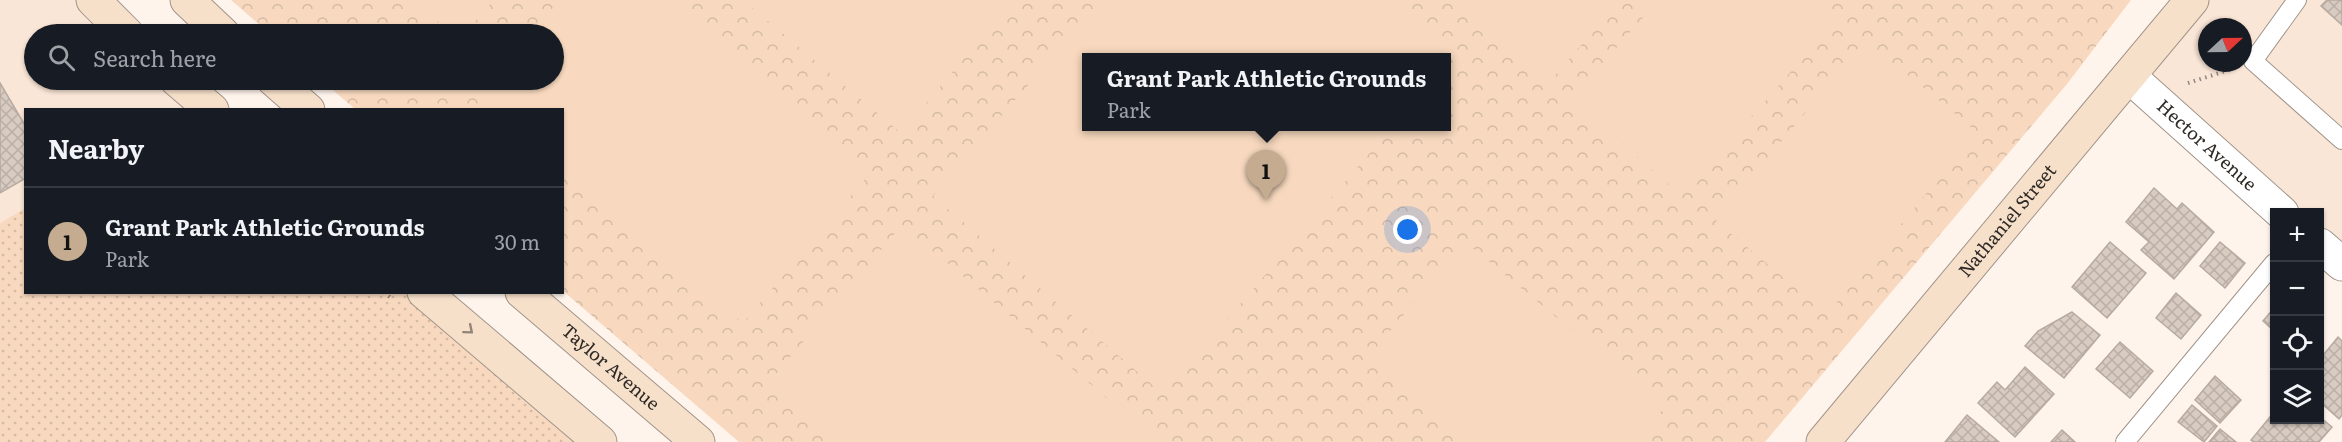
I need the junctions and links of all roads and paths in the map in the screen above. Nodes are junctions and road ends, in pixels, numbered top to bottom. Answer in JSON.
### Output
{"nodes":[{"id":1,"x":93,"y":0,"type":"edge"},
{"id":2,"x":187,"y":0,"type":"edge"},
{"id":3,"x":2192,"y":0,"type":"edge"},
{"id":4,"x":2297,"y":0,"type":"edge"},
{"id":5,"x":117,"y":24,"type":"edge"},
{"id":6,"x":212,"y":24,"type":"edge"},
{"id":7,"x":2253,"y":62,"type":"junction"},
{"id":8,"x":2129,"y":76,"type":"junction"},
{"id":9,"x":2184,"y":83,"type":"dead end"},
{"id":10,"x":189,"y":90,"type":"edge"},
{"id":11,"x":285,"y":90,"type":"edge"},
{"id":12,"x":210,"y":108,"type":"edge"},
{"id":13,"x":306,"y":108,"type":"edge"},
{"id":14,"x":2342,"y":140,"type":"edge"},
{"id":15,"x":2276,"y":208,"type":"edge"},
{"id":16,"x":2324,"y":249,"type":"edge"},
{"id":17,"x":2342,"y":264,"type":"edge"},
{"id":18,"x":2270,"y":268,"type":"edge"},
{"id":19,"x":426,"y":294,"type":"edge"},
{"id":20,"x":524,"y":294,"type":"edge"},
{"id":21,"x":692,"y":440,"type":"edge"},
{"id":22,"x":600,"y":442,"type":"edge"},
{"id":23,"x":1823,"y":442,"type":"edge"},
{"id":24,"x":2125,"y":442,"type":"edge"}],
"edges":[{"from":1,"to":5,"type":"main road"},
{"from":2,"to":6,"type":"main road"},
{"from":3,"to":8,"type":"main road","name":"Nathaniel Street"},
{"from":4,"to":7,"type":"lane"},
{"from":7,"to":9,"type":"path"},
{"from":7,"to":14,"type":"lane"},
{"from":8,"to":15,"type":"street","name":"Hector Avenue"},
{"from":8,"to":23,"type":"main road","name":"Nathaniel Street"},
{"from":10,"to":12,"type":"main road"},
{"from":11,"to":13,"type":"main road"},
{"from":16,"to":17,"type":"street"},
{"from":18,"to":24,"type":"lane"},
{"from":19,"to":22,"type":"main road","one_way":true},
{"from":20,"to":21,"type":"main road","name":"Taylor Avenue"}]}
